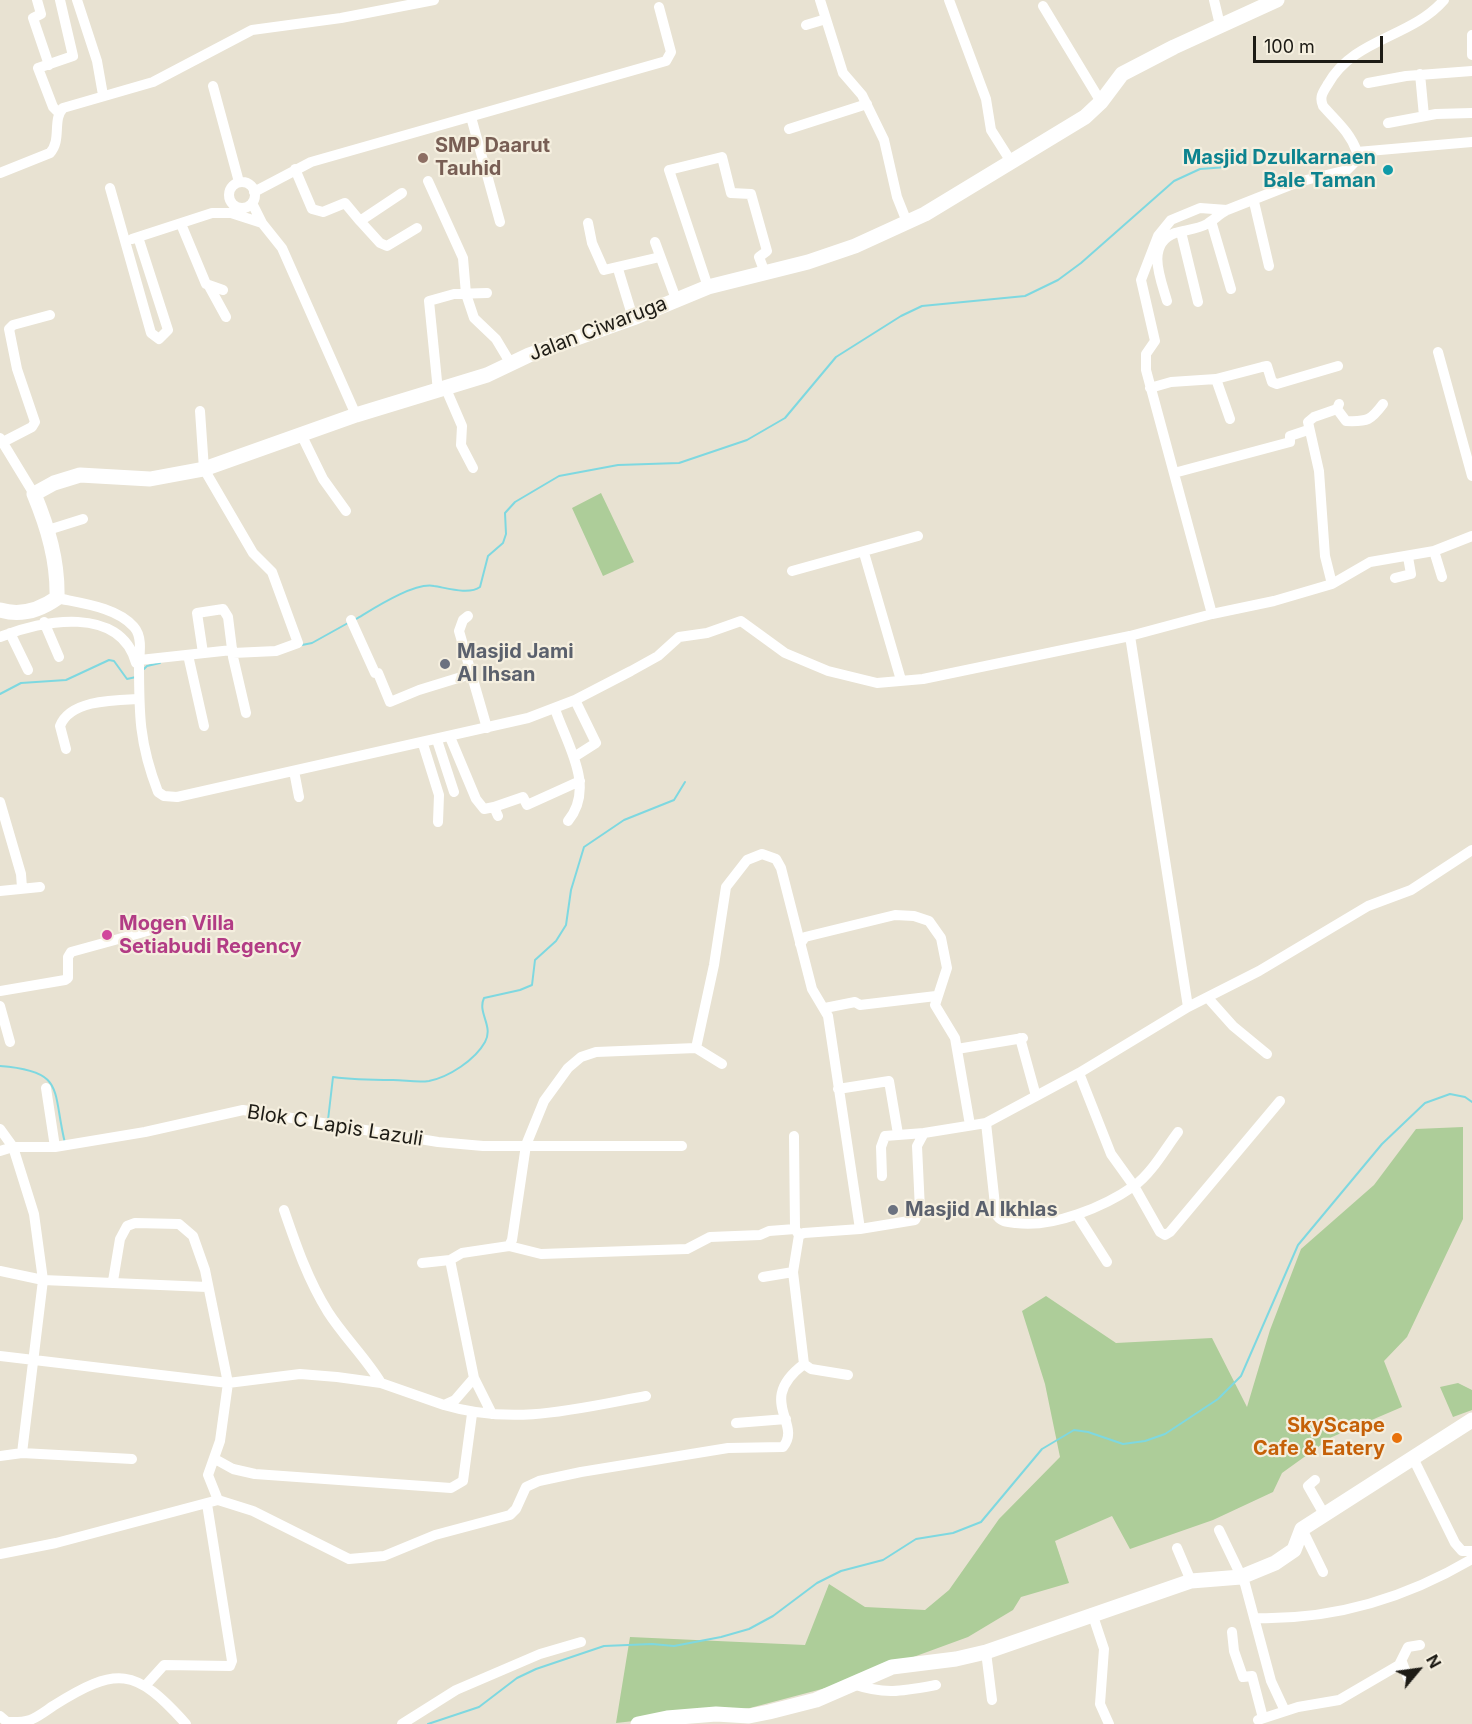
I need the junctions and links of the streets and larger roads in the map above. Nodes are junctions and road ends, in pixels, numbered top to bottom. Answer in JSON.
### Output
{"nodes":[{"id":1,"x":37,"y":0,"type":"edge"},
{"id":2,"x":60,"y":0,"type":"edge"},
{"id":3,"x":77,"y":0,"type":"edge"},
{"id":4,"x":434,"y":0,"type":"edge"},
{"id":5,"x":820,"y":0,"type":"edge"},
{"id":6,"x":949,"y":0,"type":"edge"},
{"id":7,"x":1214,"y":0,"type":"edge"},
{"id":8,"x":1277,"y":0,"type":"edge"},
{"id":9,"x":1444,"y":0,"type":"edge"},
{"id":10,"x":1043,"y":6,"type":"dead end"},
{"id":11,"x":659,"y":7,"type":"dead end"},
{"id":12,"x":826,"y":19,"type":"junction"},
{"id":13,"x":806,"y":25,"type":"dead end"},
{"id":14,"x":1220,"y":25,"type":"junction"},
{"id":15,"x":1472,"y":35,"type":"edge"},
{"id":16,"x":1472,"y":55,"type":"edge"},
{"id":17,"x":49,"y":64,"type":"junction"},
{"id":18,"x":1472,"y":71,"type":"edge"},
{"id":19,"x":1420,"y":74,"type":"junction"},
{"id":20,"x":1368,"y":83,"type":"dead end"},
{"id":21,"x":213,"y":86,"type":"dead end"},
{"id":22,"x":103,"y":95,"type":"junction"},
{"id":23,"x":1101,"y":102,"type":"junction"},
{"id":24,"x":867,"y":104,"type":"junction"},
{"id":25,"x":59,"y":113,"type":"junction"},
{"id":26,"x":1472,"y":113,"type":"edge"},
{"id":27,"x":1424,"y":116,"type":"junction"},
{"id":28,"x":471,"y":117,"type":"junction"},
{"id":29,"x":1388,"y":123,"type":"dead end"},
{"id":30,"x":789,"y":129,"type":"dead end"},
{"id":31,"x":1472,"y":142,"type":"edge"},
{"id":32,"x":1357,"y":152,"type":"junction"},
{"id":33,"x":1010,"y":160,"type":"junction"},
{"id":34,"x":295,"y":169,"type":"junction"},
{"id":35,"x":0,"y":173,"type":"edge"},
{"id":36,"x":428,"y":181,"type":"dead end"},
{"id":37,"x":239,"y":182,"type":"junction"},
{"id":38,"x":110,"y":188,"type":"dead end"},
{"id":39,"x":254,"y":192,"type":"junction"},
{"id":40,"x":402,"y":193,"type":"dead end"},
{"id":41,"x":1254,"y":202,"type":"junction"},
{"id":42,"x":252,"y":203,"type":"junction"},
{"id":43,"x":1227,"y":210,"type":"junction"},
{"id":44,"x":360,"y":221,"type":"junction"},
{"id":45,"x":1211,"y":221,"type":"junction"},
{"id":46,"x":501,"y":222,"type":"dead end"},
{"id":47,"x":908,"y":222,"type":"junction"},
{"id":48,"x":262,"y":223,"type":"junction"},
{"id":49,"x":588,"y":223,"type":"dead end"},
{"id":50,"x":181,"y":224,"type":"junction"},
{"id":51,"x":417,"y":228,"type":"dead end"},
{"id":52,"x":1181,"y":232,"type":"junction"},
{"id":53,"x":138,"y":237,"type":"junction"},
{"id":54,"x":126,"y":241,"type":"junction"},
{"id":55,"x":655,"y":242,"type":"dead end"},
{"id":56,"x":660,"y":258,"type":"junction"},
{"id":57,"x":1269,"y":266,"type":"dead end"},
{"id":58,"x":618,"y":269,"type":"junction"},
{"id":59,"x":765,"y":273,"type":"junction"},
{"id":60,"x":209,"y":286,"type":"junction"},
{"id":61,"x":708,"y":287,"type":"junction"},
{"id":62,"x":1231,"y":289,"type":"dead end"},
{"id":63,"x":223,"y":290,"type":"dead end"},
{"id":64,"x":487,"y":293,"type":"dead end"},
{"id":65,"x":466,"y":294,"type":"junction"},
{"id":66,"x":676,"y":299,"type":"junction"},
{"id":67,"x":1167,"y":301,"type":"dead end"},
{"id":68,"x":1198,"y":302,"type":"dead end"},
{"id":69,"x":50,"y":315,"type":"dead end"},
{"id":70,"x":226,"y":317,"type":"dead end"},
{"id":71,"x":633,"y":318,"type":"junction"},
{"id":72,"x":1438,"y":352,"type":"dead end"},
{"id":73,"x":511,"y":364,"type":"junction"},
{"id":74,"x":1338,"y":366,"type":"dead end"},
{"id":75,"x":1216,"y":379,"type":"junction"},
{"id":76,"x":1150,"y":388,"type":"junction"},
{"id":77,"x":442,"y":390,"type":"junction"},
{"id":78,"x":1383,"y":404,"type":"dead end"},
{"id":79,"x":200,"y":411,"type":"dead end"},
{"id":80,"x":356,"y":415,"type":"junction"},
{"id":81,"x":1230,"y":418,"type":"dead end"},
{"id":82,"x":1308,"y":430,"type":"junction"},
{"id":83,"x":301,"y":434,"type":"junction"},
{"id":84,"x":1,"y":440,"type":"edge"},
{"id":85,"x":473,"y":468,"type":"dead end"},
{"id":86,"x":204,"y":469,"type":"junction"},
{"id":87,"x":1174,"y":473,"type":"junction"},
{"id":88,"x":1472,"y":476,"type":"edge"},
{"id":89,"x":34,"y":494,"type":"junction"},
{"id":90,"x":346,"y":511,"type":"dead end"},
{"id":91,"x":83,"y":519,"type":"dead end"},
{"id":92,"x":48,"y":530,"type":"junction"},
{"id":93,"x":918,"y":536,"type":"dead end"},
{"id":94,"x":1472,"y":536,"type":"edge"},
{"id":95,"x":1434,"y":551,"type":"junction"},
{"id":96,"x":864,"y":553,"type":"junction"},
{"id":97,"x":1407,"y":557,"type":"junction"},
{"id":98,"x":792,"y":571,"type":"dead end"},
{"id":99,"x":1442,"y":577,"type":"dead end"},
{"id":100,"x":1395,"y":578,"type":"dead end"},
{"id":101,"x":1332,"y":584,"type":"junction"},
{"id":102,"x":57,"y":598,"type":"junction"},
{"id":103,"x":0,"y":610,"type":"edge"},
{"id":104,"x":1212,"y":614,"type":"junction"},
{"id":105,"x":468,"y":616,"type":"dead end"},
{"id":106,"x":351,"y":620,"type":"dead end"},
{"id":107,"x":44,"y":622,"type":"junction"},
{"id":108,"x":5,"y":635,"type":"edge"},
{"id":109,"x":1130,"y":636,"type":"junction"},
{"id":110,"x":232,"y":651,"type":"junction"},
{"id":111,"x":203,"y":653,"type":"junction"},
{"id":112,"x":188,"y":655,"type":"junction"},
{"id":113,"x":58,"y":657,"type":"dead end"},
{"id":114,"x":139,"y":666,"type":"junction"},
{"id":115,"x":28,"y":670,"type":"dead end"},
{"id":116,"x":471,"y":674,"type":"junction"},
{"id":117,"x":901,"y":680,"type":"junction"},
{"id":118,"x":138,"y":699,"type":"junction"},
{"id":119,"x":575,"y":700,"type":"junction"},
{"id":120,"x":555,"y":709,"type":"junction"},
{"id":121,"x":246,"y":713,"type":"dead end"},
{"id":122,"x":204,"y":726,"type":"dead end"},
{"id":123,"x":487,"y":729,"type":"junction"},
{"id":124,"x":450,"y":737,"type":"junction"},
{"id":125,"x":437,"y":740,"type":"junction"},
{"id":126,"x":423,"y":744,"type":"junction"},
{"id":127,"x":66,"y":749,"type":"dead end"},
{"id":128,"x":574,"y":757,"type":"junction"},
{"id":129,"x":294,"y":771,"type":"junction"},
{"id":130,"x":580,"y":781,"type":"junction"},
{"id":131,"x":453,"y":792,"type":"dead end"},
{"id":132,"x":299,"y":797,"type":"dead end"},
{"id":133,"x":0,"y":802,"type":"edge"},
{"id":134,"x":568,"y":821,"type":"dead end"},
{"id":135,"x":438,"y":822,"type":"dead end"},
{"id":136,"x":1472,"y":850,"type":"edge"},
{"id":137,"x":40,"y":887,"type":"dead end"},
{"id":138,"x":22,"y":888,"type":"junction"},
{"id":139,"x":0,"y":891,"type":"edge"},
{"id":140,"x":183,"y":921,"type":"dead end"},
{"id":141,"x":800,"y":944,"type":"junction"},
{"id":142,"x":0,"y":991,"type":"edge"},
{"id":143,"x":936,"y":996,"type":"junction"},
{"id":144,"x":1208,"y":998,"type":"junction"},
{"id":145,"x":0,"y":1006,"type":"edge"},
{"id":146,"x":1188,"y":1007,"type":"junction"},
{"id":147,"x":825,"y":1008,"type":"junction"},
{"id":148,"x":10,"y":1042,"type":"dead end"},
{"id":149,"x":696,"y":1048,"type":"junction"},
{"id":150,"x":957,"y":1049,"type":"junction"},
{"id":151,"x":1268,"y":1054,"type":"dead end"},
{"id":152,"x":722,"y":1064,"type":"dead end"},
{"id":153,"x":1079,"y":1073,"type":"junction"},
{"id":154,"x":46,"y":1088,"type":"dead end"},
{"id":155,"x":838,"y":1089,"type":"junction"},
{"id":156,"x":1036,"y":1096,"type":"junction"},
{"id":157,"x":1280,"y":1101,"type":"dead end"},
{"id":158,"x":986,"y":1123,"type":"junction"},
{"id":159,"x":970,"y":1125,"type":"junction"},
{"id":160,"x":0,"y":1129,"type":"edge"},
{"id":161,"x":1178,"y":1132,"type":"dead end"},
{"id":162,"x":924,"y":1133,"type":"junction"},
{"id":163,"x":898,"y":1134,"type":"junction"},
{"id":164,"x":794,"y":1136,"type":"dead end"},
{"id":165,"x":526,"y":1145,"type":"junction"},
{"id":166,"x":682,"y":1146,"type":"dead end"},
{"id":167,"x":13,"y":1147,"type":"junction"},
{"id":168,"x":55,"y":1147,"type":"junction"},
{"id":169,"x":0,"y":1151,"type":"edge"},
{"id":170,"x":882,"y":1176,"type":"dead end"},
{"id":171,"x":1134,"y":1186,"type":"junction"},
{"id":172,"x":284,"y":1210,"type":"dead end"},
{"id":173,"x":1077,"y":1215,"type":"junction"},
{"id":174,"x":860,"y":1229,"type":"junction"},
{"id":175,"x":797,"y":1232,"type":"junction"},
{"id":176,"x":509,"y":1246,"type":"junction"},
{"id":177,"x":450,"y":1260,"type":"junction"},
{"id":178,"x":1107,"y":1262,"type":"dead end"},
{"id":179,"x":422,"y":1263,"type":"dead end"},
{"id":180,"x":0,"y":1270,"type":"edge"},
{"id":181,"x":793,"y":1272,"type":"junction"},
{"id":182,"x":763,"y":1277,"type":"dead end"},
{"id":183,"x":43,"y":1280,"type":"junction"},
{"id":184,"x":113,"y":1281,"type":"junction"},
{"id":185,"x":207,"y":1287,"type":"junction"},
{"id":186,"x":0,"y":1356,"type":"edge"},
{"id":187,"x":31,"y":1361,"type":"junction"},
{"id":188,"x":804,"y":1364,"type":"junction"},
{"id":189,"x":848,"y":1375,"type":"dead end"},
{"id":190,"x":474,"y":1378,"type":"junction"},
{"id":191,"x":228,"y":1383,"type":"junction"},
{"id":192,"x":381,"y":1383,"type":"junction"},
{"id":193,"x":646,"y":1396,"type":"dead end"},
{"id":194,"x":444,"y":1405,"type":"junction"},
{"id":195,"x":472,"y":1414,"type":"junction"},
{"id":196,"x":492,"y":1414,"type":"junction"},
{"id":197,"x":786,"y":1419,"type":"junction"},
{"id":198,"x":1472,"y":1420,"type":"edge"},
{"id":199,"x":736,"y":1423,"type":"dead end"},
{"id":200,"x":22,"y":1453,"type":"junction"},
{"id":201,"x":0,"y":1456,"type":"edge"},
{"id":202,"x":1413,"y":1458,"type":"junction"},
{"id":203,"x":132,"y":1459,"type":"dead end"},
{"id":204,"x":215,"y":1459,"type":"junction"},
{"id":205,"x":1315,"y":1480,"type":"dead end"},
{"id":206,"x":218,"y":1500,"type":"junction"},
{"id":207,"x":207,"y":1504,"type":"junction"},
{"id":208,"x":1324,"y":1514,"type":"junction"},
{"id":209,"x":1302,"y":1529,"type":"junction"},
{"id":210,"x":1219,"y":1530,"type":"dead end"},
{"id":211,"x":1177,"y":1548,"type":"dead end"},
{"id":212,"x":1472,"y":1551,"type":"edge"},
{"id":213,"x":0,"y":1554,"type":"edge"},
{"id":214,"x":1472,"y":1559,"type":"edge"},
{"id":215,"x":1323,"y":1572,"type":"dead end"},
{"id":216,"x":1241,"y":1577,"type":"junction"},
{"id":217,"x":1191,"y":1581,"type":"junction"},
{"id":218,"x":1092,"y":1614,"type":"junction"},
{"id":219,"x":1256,"y":1618,"type":"junction"},
{"id":220,"x":1232,"y":1632,"type":"dead end"},
{"id":221,"x":581,"y":1642,"type":"dead end"},
{"id":222,"x":1420,"y":1645,"type":"dead end"},
{"id":223,"x":986,"y":1652,"type":"junction"},
{"id":224,"x":1402,"y":1662,"type":"junction"},
{"id":225,"x":1408,"y":1678,"type":"dead end"},
{"id":226,"x":853,"y":1684,"type":"junction"},
{"id":227,"x":936,"y":1685,"type":"dead end"},
{"id":228,"x":145,"y":1686,"type":"junction"},
{"id":229,"x":992,"y":1700,"type":"dead end"},
{"id":230,"x":1285,"y":1711,"type":"junction"},
{"id":231,"x":0,"y":1716,"type":"edge"},
{"id":232,"x":186,"y":1724,"type":"edge"},
{"id":233,"x":402,"y":1724,"type":"edge"},
{"id":234,"x":638,"y":1724,"type":"edge"},
{"id":235,"x":1109,"y":1724,"type":"edge"}],
"edges":[{"from":1,"to":17,"type":"street"},
{"from":2,"to":17,"type":"street"},
{"from":3,"to":22,"type":"street"},
{"from":4,"to":22,"type":"street"},
{"from":5,"to":12,"type":"street"},
{"from":6,"to":33,"type":"street"},
{"from":7,"to":14,"type":"street"},
{"from":8,"to":14,"type":"street","name":"Jalan Ciwaruga"},
{"from":9,"to":32,"type":"street"},
{"from":10,"to":23,"type":"street"},
{"from":11,"to":28,"type":"street"},
{"from":12,"to":13,"type":"street"},
{"from":12,"to":24,"type":"street"},
{"from":14,"to":23,"type":"street","name":"Jalan Ciwaruga"},
{"from":15,"to":16,"type":"street"},
{"from":17,"to":25,"type":"street"},
{"from":18,"to":19,"type":"street"},
{"from":19,"to":20,"type":"street"},
{"from":19,"to":27,"type":"street"},
{"from":21,"to":37,"type":"street"},
{"from":22,"to":25,"type":"street"},
{"from":23,"to":33,"type":"street","name":"Jalan Ciwaruga"},
{"from":24,"to":30,"type":"street"},
{"from":24,"to":47,"type":"street"},
{"from":25,"to":35,"type":"street"},
{"from":26,"to":27,"type":"street"},
{"from":27,"to":29,"type":"street"},
{"from":28,"to":34,"type":"street"},
{"from":28,"to":46,"type":"street"},
{"from":31,"to":32,"type":"street"},
{"from":32,"to":41,"type":"street"},
{"from":33,"to":47,"type":"street","name":"Jalan Ciwaruga"},
{"from":34,"to":39,"type":"street"},
{"from":34,"to":44,"type":"street"},
{"from":36,"to":65,"type":"street"},
{"from":37,"to":39,"type":"street"},
{"from":37,"to":42,"type":"street"},
{"from":38,"to":54,"type":"street"},
{"from":39,"to":42,"type":"street"},
{"from":40,"to":44,"type":"street"},
{"from":41,"to":43,"type":"street"},
{"from":41,"to":57,"type":"street"},
{"from":42,"to":48,"type":"street"},
{"from":43,"to":45,"type":"street"},
{"from":43,"to":76,"type":"street"},
{"from":44,"to":51,"type":"street"},
{"from":45,"to":52,"type":"street"},
{"from":45,"to":62,"type":"street"},
{"from":47,"to":59,"type":"street","name":"Jalan Ciwaruga"},
{"from":48,"to":50,"type":"street"},
{"from":48,"to":80,"type":"street"},
{"from":49,"to":58,"type":"street"},
{"from":50,"to":53,"type":"street"},
{"from":50,"to":60,"type":"street"},
{"from":52,"to":67,"type":"street"},
{"from":52,"to":68,"type":"street"},
{"from":53,"to":54,"type":"street"},
{"from":53,"to":54,"type":"street"},
{"from":55,"to":56,"type":"street"},
{"from":56,"to":58,"type":"street"},
{"from":56,"to":66,"type":"street"},
{"from":58,"to":71,"type":"street"},
{"from":59,"to":61,"type":"street","name":"Jalan Ciwaruga"},
{"from":59,"to":61,"type":"street"},
{"from":60,"to":63,"type":"street"},
{"from":60,"to":70,"type":"street"},
{"from":61,"to":66,"type":"street","name":"Jalan Ciwaruga"},
{"from":64,"to":65,"type":"street"},
{"from":65,"to":73,"type":"street"},
{"from":65,"to":77,"type":"street"},
{"from":66,"to":71,"type":"street","name":"Jalan Ciwaruga"},
{"from":69,"to":84,"type":"street"},
{"from":71,"to":73,"type":"street","name":"Jalan Ciwaruga"},
{"from":72,"to":88,"type":"street"},
{"from":73,"to":77,"type":"street","name":"Jalan Ciwaruga"},
{"from":74,"to":75,"type":"street"},
{"from":75,"to":76,"type":"street"},
{"from":75,"to":81,"type":"street"},
{"from":76,"to":87,"type":"street"},
{"from":77,"to":80,"type":"street","name":"Jalan Ciwaruga"},
{"from":77,"to":85,"type":"street"},
{"from":78,"to":82,"type":"street"},
{"from":79,"to":86,"type":"street"},
{"from":80,"to":83,"type":"street","name":"Jalan Ciwaruga"},
{"from":82,"to":87,"type":"street"},
{"from":82,"to":101,"type":"street"},
{"from":83,"to":86,"type":"street","name":"Jalan Ciwaruga"},
{"from":83,"to":90,"type":"street"},
{"from":84,"to":89,"type":"street"},
{"from":86,"to":89,"type":"street","name":"Jalan Ciwaruga"},
{"from":86,"to":110,"type":"street"},
{"from":87,"to":104,"type":"street"},
{"from":89,"to":92,"type":"street"},
{"from":91,"to":92,"type":"street"},
{"from":92,"to":102,"type":"street"},
{"from":93,"to":96,"type":"street"},
{"from":94,"to":95,"type":"street"},
{"from":95,"to":97,"type":"street"},
{"from":95,"to":99,"type":"street"},
{"from":96,"to":98,"type":"street"},
{"from":96,"to":117,"type":"street"},
{"from":97,"to":100,"type":"street"},
{"from":97,"to":101,"type":"street"},
{"from":101,"to":104,"type":"street"},
{"from":102,"to":103,"type":"street"},
{"from":102,"to":114,"type":"street"},
{"from":104,"to":109,"type":"street"},
{"from":105,"to":116,"type":"street"},
{"from":106,"to":116,"type":"street"},
{"from":107,"to":108,"type":"street"},
{"from":107,"to":113,"type":"street"},
{"from":107,"to":114,"type":"street"},
{"from":108,"to":115,"type":"street"},
{"from":109,"to":117,"type":"street"},
{"from":109,"to":146,"type":"street"},
{"from":110,"to":111,"type":"street"},
{"from":110,"to":111,"type":"street"},
{"from":110,"to":121,"type":"street"},
{"from":111,"to":112,"type":"street"},
{"from":112,"to":114,"type":"street"},
{"from":112,"to":122,"type":"street"},
{"from":114,"to":118,"type":"street"},
{"from":116,"to":123,"type":"street"},
{"from":117,"to":119,"type":"street"},
{"from":118,"to":127,"type":"street"},
{"from":118,"to":129,"type":"street"},
{"from":119,"to":120,"type":"street"},
{"from":119,"to":128,"type":"street"},
{"from":120,"to":123,"type":"street"},
{"from":120,"to":128,"type":"street"},
{"from":123,"to":124,"type":"street"},
{"from":124,"to":125,"type":"street"},
{"from":124,"to":130,"type":"street"},
{"from":125,"to":126,"type":"street"},
{"from":125,"to":131,"type":"street"},
{"from":126,"to":129,"type":"street"},
{"from":126,"to":135,"type":"street"},
{"from":128,"to":130,"type":"street"},
{"from":129,"to":132,"type":"street"},
{"from":130,"to":134,"type":"street"},
{"from":133,"to":138,"type":"street"},
{"from":136,"to":144,"type":"street"},
{"from":137,"to":138,"type":"street"},
{"from":138,"to":139,"type":"street"},
{"from":140,"to":142,"type":"street"},
{"from":141,"to":143,"type":"street"},
{"from":141,"to":147,"type":"street"},
{"from":141,"to":149,"type":"street"},
{"from":143,"to":147,"type":"street"},
{"from":143,"to":150,"type":"street"},
{"from":144,"to":146,"type":"street"},
{"from":144,"to":151,"type":"street"},
{"from":145,"to":148,"type":"street"},
{"from":146,"to":153,"type":"street"},
{"from":147,"to":155,"type":"street"},
{"from":149,"to":152,"type":"street"},
{"from":149,"to":165,"type":"street"},
{"from":150,"to":156,"type":"street"},
{"from":150,"to":159,"type":"street"},
{"from":153,"to":156,"type":"street"},
{"from":153,"to":171,"type":"street"},
{"from":154,"to":168,"type":"street"},
{"from":155,"to":163,"type":"street"},
{"from":155,"to":174,"type":"street"},
{"from":156,"to":158,"type":"street"},
{"from":157,"to":171,"type":"street"},
{"from":158,"to":159,"type":"street"},
{"from":158,"to":173,"type":"street"},
{"from":159,"to":162,"type":"street"},
{"from":160,"to":167,"type":"street"},
{"from":161,"to":171,"type":"street"},
{"from":162,"to":163,"type":"street"},
{"from":162,"to":174,"type":"street"},
{"from":163,"to":170,"type":"street"},
{"from":164,"to":175,"type":"street"},
{"from":165,"to":166,"type":"street","name":"Blok C Lapis Lazuli"},
{"from":165,"to":168,"type":"street","name":"Blok C Lapis Lazuli"},
{"from":165,"to":176,"type":"street"},
{"from":167,"to":168,"type":"street","name":"Blok C Lapis Lazuli"},
{"from":167,"to":169,"type":"street","name":"Blok C Lapis Lazuli"},
{"from":167,"to":183,"type":"street"},
{"from":171,"to":173,"type":"street"},
{"from":172,"to":192,"type":"street"},
{"from":173,"to":178,"type":"street"},
{"from":174,"to":175,"type":"street"},
{"from":175,"to":176,"type":"street"},
{"from":175,"to":181,"type":"street"},
{"from":176,"to":177,"type":"street"},
{"from":177,"to":179,"type":"street"},
{"from":177,"to":190,"type":"street"},
{"from":180,"to":183,"type":"street"},
{"from":181,"to":182,"type":"street"},
{"from":181,"to":188,"type":"street"},
{"from":183,"to":184,"type":"street"},
{"from":183,"to":187,"type":"street"},
{"from":184,"to":185,"type":"street"},
{"from":184,"to":185,"type":"street"},
{"from":185,"to":191,"type":"street"},
{"from":186,"to":187,"type":"street"},
{"from":187,"to":191,"type":"street"},
{"from":187,"to":200,"type":"street"},
{"from":188,"to":189,"type":"street"},
{"from":188,"to":197,"type":"street"},
{"from":190,"to":194,"type":"street"},
{"from":190,"to":196,"type":"street"},
{"from":191,"to":192,"type":"street"},
{"from":191,"to":204,"type":"street"},
{"from":192,"to":194,"type":"street"},
{"from":193,"to":196,"type":"street"},
{"from":194,"to":195,"type":"street"},
{"from":195,"to":196,"type":"street"},
{"from":195,"to":204,"type":"street"},
{"from":197,"to":199,"type":"street"},
{"from":197,"to":206,"type":"street"},
{"from":198,"to":202,"type":"street"},
{"from":200,"to":201,"type":"street"},
{"from":200,"to":203,"type":"street"},
{"from":202,"to":208,"type":"street"},
{"from":202,"to":212,"type":"street"},
{"from":204,"to":206,"type":"street"},
{"from":205,"to":208,"type":"street"},
{"from":206,"to":207,"type":"street"},
{"from":207,"to":213,"type":"street"},
{"from":207,"to":228,"type":"street"},
{"from":208,"to":209,"type":"street"},
{"from":209,"to":215,"type":"street"},
{"from":209,"to":216,"type":"street"},
{"from":210,"to":216,"type":"street"},
{"from":211,"to":217,"type":"street"},
{"from":214,"to":219,"type":"street"},
{"from":216,"to":217,"type":"street"},
{"from":216,"to":219,"type":"street"},
{"from":217,"to":218,"type":"street"},
{"from":218,"to":223,"type":"street"},
{"from":218,"to":235,"type":"street"},
{"from":219,"to":230,"type":"street"},
{"from":220,"to":230,"type":"street"},
{"from":221,"to":233,"type":"street"},
{"from":222,"to":224,"type":"street"},
{"from":223,"to":226,"type":"street"},
{"from":223,"to":229,"type":"street"},
{"from":224,"to":225,"type":"street"},
{"from":224,"to":230,"type":"street"},
{"from":226,"to":227,"type":"street"},
{"from":226,"to":234,"type":"street"},
{"from":228,"to":231,"type":"street"},
{"from":228,"to":232,"type":"street"}]}
